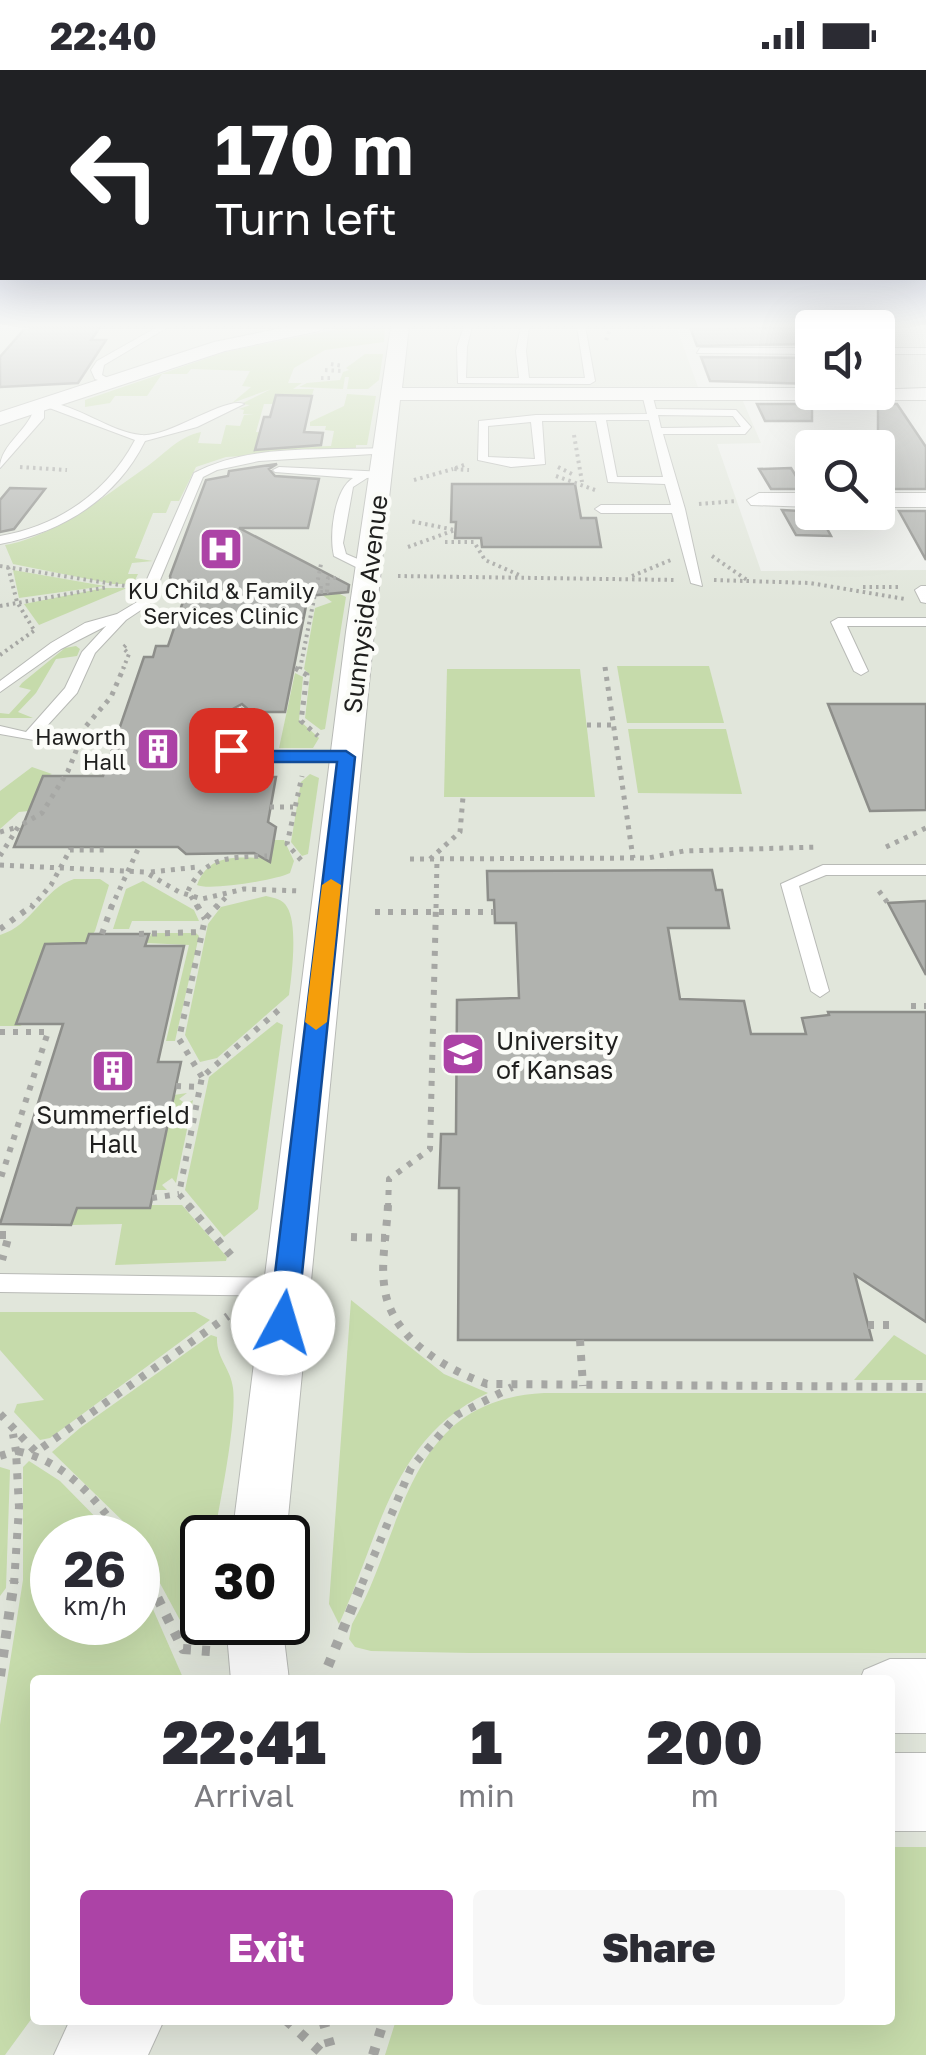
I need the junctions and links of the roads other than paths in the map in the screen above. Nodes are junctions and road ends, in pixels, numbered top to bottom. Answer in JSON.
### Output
{"nodes":[{"id":1,"x":536,"y":418,"type":"edge"},
{"id":2,"x":600,"y":418,"type":"edge"},
{"id":3,"x":38,"y":419,"type":"edge"},
{"id":4,"x":79,"y":419,"type":"edge"},
{"id":5,"x":206,"y":419,"type":"edge"},
{"id":6,"x":390,"y":419,"type":"edge"},
{"id":7,"x":529,"y":419,"type":"edge"},
{"id":8,"x":653,"y":419,"type":"edge"},
{"id":9,"x":677,"y":419,"type":"edge"},
{"id":10,"x":740,"y":419,"type":"edge"},
{"id":11,"x":141,"y":440,"type":"junction"},
{"id":12,"x":0,"y":465,"type":"edge"},
{"id":13,"x":279,"y":470,"type":"dead end"},
{"id":14,"x":386,"y":470,"type":"junction"},
{"id":15,"x":671,"y":480,"type":"junction"},
{"id":16,"x":759,"y":500,"type":"road end"},
{"id":17,"x":795,"y":500,"type":"edge"},
{"id":18,"x":895,"y":500,"type":"edge"},
{"id":19,"x":926,"y":500,"type":"edge"},
{"id":20,"x":678,"y":506,"type":"junction"},
{"id":21,"x":602,"y":508,"type":"dead end"},
{"id":22,"x":0,"y":540,"type":"edge"},
{"id":23,"x":690,"y":582,"type":"road end"},
{"id":24,"x":926,"y":590,"type":"edge"},
{"id":25,"x":926,"y":600,"type":"edge"},
{"id":26,"x":122,"y":617,"type":"junction"},
{"id":27,"x":926,"y":622,"type":"edge"},
{"id":28,"x":860,"y":670,"type":"dead end"},
{"id":29,"x":0,"y":688,"type":"edge"},
{"id":30,"x":240,"y":711,"type":"dead end"},
{"id":31,"x":0,"y":730,"type":"edge"},
{"id":32,"x":337,"y":749,"type":"junction"},
{"id":33,"x":250,"y":756,"type":"junction"},
{"id":34,"x":210,"y":772,"type":"dead end"},
{"id":35,"x":926,"y":870,"type":"edge"},
{"id":36,"x":820,"y":991,"type":"dead end"},
{"id":37,"x":0,"y":1283,"type":"edge"},
{"id":38,"x":287,"y":1287,"type":"junction"},
{"id":39,"x":261,"y":1515,"type":"edge"},
{"id":40,"x":237,"y":1645,"type":"edge"},
{"id":41,"x":257,"y":1675,"type":"edge"},
{"id":42,"x":895,"y":1696,"type":"edge"},
{"id":43,"x":926,"y":1696,"type":"edge"},
{"id":44,"x":895,"y":1792,"type":"edge"},
{"id":45,"x":926,"y":1792,"type":"edge"},
{"id":46,"x":117,"y":2025,"type":"edge"},
{"id":47,"x":98,"y":2055,"type":"edge"}],
"edges":[{"from":1,"to":7,"type":"lane"},
{"from":2,"to":15,"type":"lane"},
{"from":3,"to":12,"type":"lane"},
{"from":4,"to":11,"type":"lane"},
{"from":5,"to":11,"type":"lane"},
{"from":6,"to":14,"type":"street","name":"Sunnyside Avenue"},
{"from":8,"to":15,"type":"lane"},
{"from":9,"to":10,"type":"lane"},
{"from":11,"to":22,"type":"lane"},
{"from":13,"to":14,"type":"lane"},
{"from":14,"to":26,"type":"lane"},
{"from":14,"to":32,"type":"street","name":"Sunnyside Avenue"},
{"from":15,"to":20,"type":"lane"},
{"from":16,"to":17,"type":"street"},
{"from":18,"to":19,"type":"street"},
{"from":20,"to":21,"type":"lane"},
{"from":20,"to":23,"type":"lane"},
{"from":24,"to":25,"type":"lane"},
{"from":26,"to":29,"type":"lane"},
{"from":26,"to":31,"type":"lane"},
{"from":27,"to":28,"type":"lane"},
{"from":30,"to":33,"type":"lane"},
{"from":32,"to":33,"type":"lane"},
{"from":32,"to":38,"type":"street","name":"Sunnyside Avenue"},
{"from":33,"to":34,"type":"lane"},
{"from":35,"to":36,"type":"lane"},
{"from":37,"to":38,"type":"lane"},
{"from":38,"to":39,"type":"street","name":"Sunnyside Avenue"},
{"from":40,"to":41,"type":"street"},
{"from":42,"to":43,"type":"street"},
{"from":44,"to":45,"type":"street"},
{"from":46,"to":47,"type":"street"}]}
